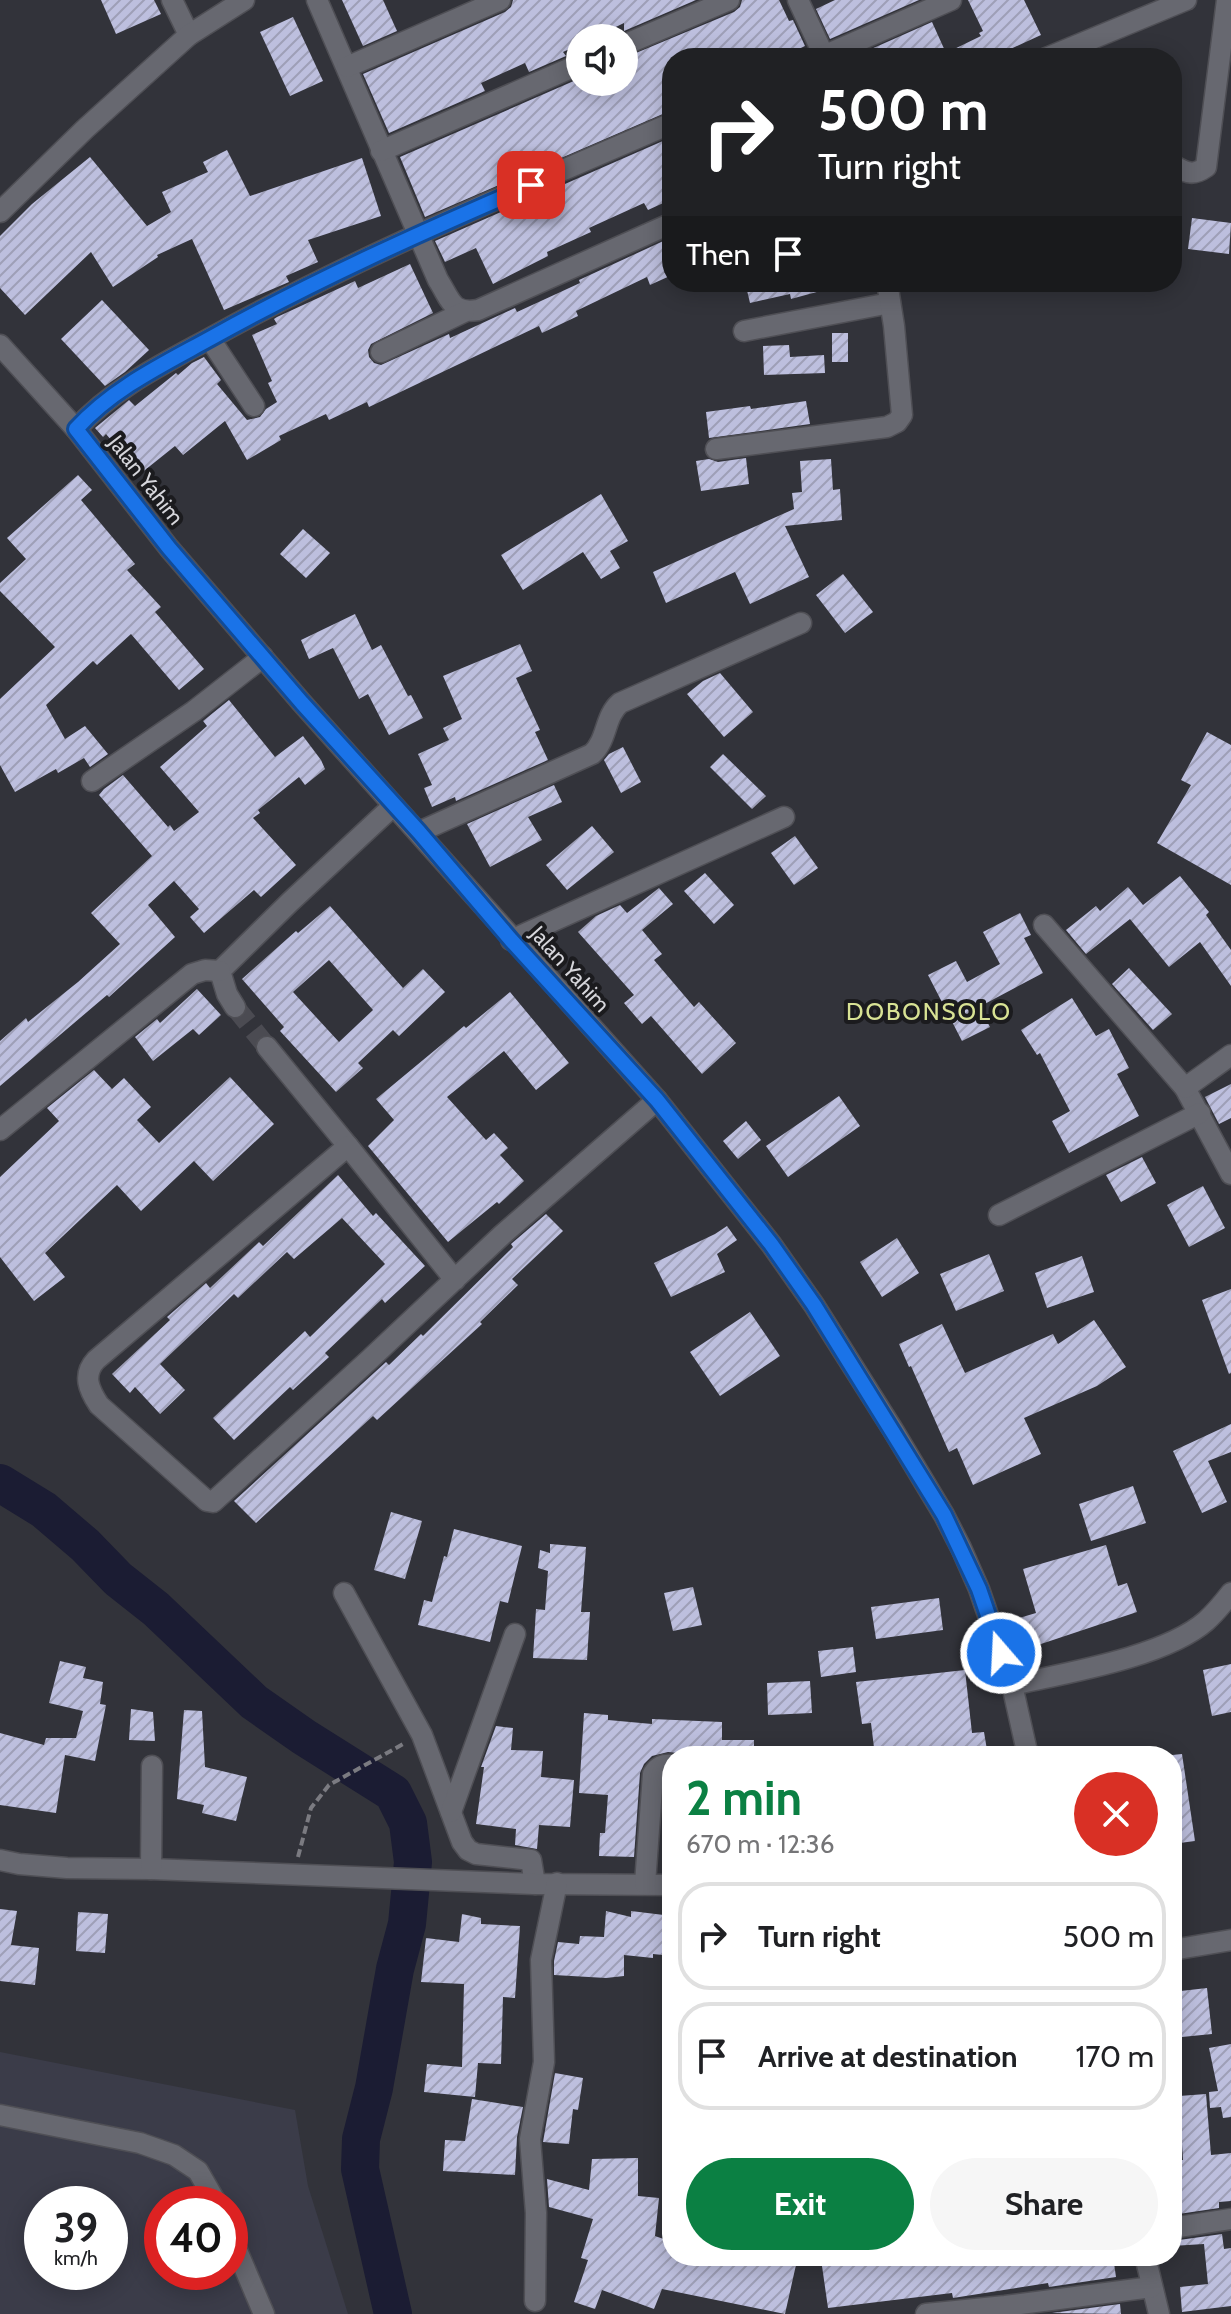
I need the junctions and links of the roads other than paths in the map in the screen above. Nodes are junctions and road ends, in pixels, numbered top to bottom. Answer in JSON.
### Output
{"nodes":[{"id":1,"x":172,"y":0,"type":"edge"},
{"id":2,"x":244,"y":0,"type":"edge"},
{"id":3,"x":317,"y":0,"type":"edge"},
{"id":4,"x":500,"y":0,"type":"edge"},
{"id":5,"x":729,"y":0,"type":"edge"},
{"id":6,"x":798,"y":0,"type":"edge"},
{"id":7,"x":951,"y":0,"type":"edge"},
{"id":8,"x":1186,"y":0,"type":"edge"},
{"id":9,"x":1227,"y":0,"type":"edge"},
{"id":10,"x":189,"y":35,"type":"junction"},
{"id":11,"x":638,"y":39,"type":"edge"},
{"id":12,"x":819,"y":48,"type":"edge"},
{"id":13,"x":843,"y":48,"type":"edge"},
{"id":14,"x":1070,"y":48,"type":"edge"},
{"id":15,"x":347,"y":67,"type":"junction"},
{"id":16,"x":566,"y":70,"type":"edge"},
{"id":17,"x":662,"y":127,"type":"edge"},
{"id":18,"x":381,"y":151,"type":"junction"},
{"id":19,"x":1182,"y":170,"type":"edge"},
{"id":20,"x":0,"y":212,"type":"edge"},
{"id":21,"x":662,"y":227,"type":"edge"},
{"id":22,"x":418,"y":235,"type":"junction"},
{"id":23,"x":888,"y":292,"type":"edge"},
{"id":24,"x":890,"y":303,"type":"junction"},
{"id":25,"x":464,"y":312,"type":"junction"},
{"id":26,"x":744,"y":331,"type":"dead end"},
{"id":27,"x":210,"y":339,"type":"junction"},
{"id":28,"x":0,"y":345,"type":"edge"},
{"id":29,"x":381,"y":352,"type":"dead end"},
{"id":30,"x":254,"y":406,"type":"dead end"},
{"id":31,"x":76,"y":429,"type":"junction"},
{"id":32,"x":716,"y":449,"type":"dead end"},
{"id":33,"x":801,"y":623,"type":"dead end"},
{"id":34,"x":263,"y":657,"type":"junction"},
{"id":35,"x":92,"y":781,"type":"dead end"},
{"id":36,"x":393,"y":806,"type":"junction"},
{"id":37,"x":784,"y":817,"type":"dead end"},
{"id":38,"x":419,"y":832,"type":"junction"},
{"id":39,"x":1044,"y":925,"type":"dead end"},
{"id":40,"x":511,"y":940,"type":"junction"},
{"id":41,"x":220,"y":971,"type":"junction"},
{"id":42,"x":235,"y":1007,"type":"tunnel mouth"},
{"id":43,"x":267,"y":1047,"type":"tunnel mouth"},
{"id":44,"x":1231,"y":1055,"type":"edge"},
{"id":45,"x":1185,"y":1088,"type":"junction"},
{"id":46,"x":657,"y":1100,"type":"junction"},
{"id":47,"x":1200,"y":1113,"type":"junction"},
{"id":48,"x":0,"y":1130,"type":"edge"},
{"id":49,"x":348,"y":1146,"type":"junction"},
{"id":50,"x":1231,"y":1174,"type":"edge"},
{"id":51,"x":999,"y":1215,"type":"dead end"},
{"id":52,"x":455,"y":1280,"type":"junction"},
{"id":53,"x":344,"y":1593,"type":"dead end"},
{"id":54,"x":1231,"y":1593,"type":"edge"},
{"id":55,"x":515,"y":1634,"type":"dead end"},
{"id":56,"x":1012,"y":1685,"type":"junction"},
{"id":57,"x":1026,"y":1746,"type":"edge"},
{"id":58,"x":152,"y":1766,"type":"dead end"},
{"id":59,"x":662,"y":1766,"type":"edge"},
{"id":60,"x":451,"y":1812,"type":"junction"},
{"id":61,"x":0,"y":1860,"type":"edge"},
{"id":62,"x":151,"y":1869,"type":"junction"},
{"id":63,"x":557,"y":1883,"type":"junction"},
{"id":64,"x":535,"y":1884,"type":"junction"},
{"id":65,"x":645,"y":1884,"type":"junction"},
{"id":66,"x":662,"y":1885,"type":"edge"},
{"id":67,"x":1231,"y":1940,"type":"edge"},
{"id":68,"x":1182,"y":1948,"type":"edge"},
{"id":69,"x":0,"y":2115,"type":"edge"},
{"id":70,"x":207,"y":2186,"type":"edge"},
{"id":71,"x":1231,"y":2219,"type":"edge"},
{"id":72,"x":1182,"y":2226,"type":"edge"},
{"id":73,"x":1147,"y":2266,"type":"edge"},
{"id":74,"x":248,"y":2276,"type":"edge"},
{"id":75,"x":1152,"y":2287,"type":"junction"},
{"id":76,"x":535,"y":2301,"type":"dead end"},
{"id":77,"x":1005,"y":2310,"type":"edge"},
{"id":78,"x":264,"y":2314,"type":"edge"},
{"id":79,"x":926,"y":2314,"type":"edge"},
{"id":80,"x":1159,"y":2314,"type":"edge"}],
"edges":[{"from":1,"to":10,"type":"street"},
{"from":2,"to":10,"type":"street"},
{"from":3,"to":15,"type":"street"},
{"from":4,"to":15,"type":"street"},
{"from":5,"to":11,"type":"street"},
{"from":6,"to":12,"type":"street"},
{"from":7,"to":13,"type":"street"},
{"from":8,"to":14,"type":"street"},
{"from":9,"to":19,"type":"street"},
{"from":10,"to":20,"type":"street"},
{"from":15,"to":18,"type":"street"},
{"from":16,"to":18,"type":"street"},
{"from":17,"to":22,"type":"street"},
{"from":18,"to":22,"type":"street"},
{"from":21,"to":25,"type":"street"},
{"from":22,"to":25,"type":"street"},
{"from":22,"to":27,"type":"street"},
{"from":23,"to":24,"type":"street"},
{"from":24,"to":26,"type":"street"},
{"from":24,"to":32,"type":"street"},
{"from":25,"to":29,"type":"street"},
{"from":27,"to":30,"type":"street"},
{"from":27,"to":31,"type":"street"},
{"from":28,"to":31,"type":"street","name":"Jalan Yahim"},
{"from":31,"to":34,"type":"street","name":"Jalan Yahim"},
{"from":33,"to":38,"type":"street"},
{"from":34,"to":35,"type":"street"},
{"from":34,"to":36,"type":"street","name":"Jalan Yahim"},
{"from":36,"to":38,"type":"street","name":"Jalan Yahim"},
{"from":36,"to":41,"type":"street"},
{"from":37,"to":40,"type":"street"},
{"from":38,"to":40,"type":"street","name":"Jalan Yahim"},
{"from":39,"to":45,"type":"street"},
{"from":40,"to":46,"type":"street","name":"Jalan Yahim"},
{"from":41,"to":42,"type":"street"},
{"from":41,"to":48,"type":"street"},
{"from":43,"to":49,"type":"street"},
{"from":44,"to":45,"type":"street"},
{"from":45,"to":47,"type":"street"},
{"from":46,"to":52,"type":"street"},
{"from":46,"to":56,"type":"street","name":"Jalan Yahim"},
{"from":47,"to":50,"type":"street"},
{"from":47,"to":51,"type":"street"},
{"from":49,"to":52,"type":"street"},
{"from":49,"to":52,"type":"street"},
{"from":53,"to":60,"type":"street"},
{"from":54,"to":56,"type":"street"},
{"from":55,"to":60,"type":"street"},
{"from":56,"to":57,"type":"street","name":"Jalan Yahim"},
{"from":58,"to":62,"type":"street"},
{"from":59,"to":65,"type":"street"},
{"from":60,"to":64,"type":"street"},
{"from":61,"to":62,"type":"street"},
{"from":62,"to":64,"type":"street"},
{"from":63,"to":64,"type":"street"},
{"from":63,"to":65,"type":"street"},
{"from":63,"to":76,"type":"street"},
{"from":65,"to":66,"type":"street"},
{"from":67,"to":68,"type":"street"},
{"from":69,"to":70,"type":"street"},
{"from":71,"to":72,"type":"street"},
{"from":73,"to":75,"type":"street"},
{"from":74,"to":78,"type":"street"},
{"from":75,"to":77,"type":"street"},
{"from":75,"to":80,"type":"street"},
{"from":77,"to":79,"type":"street"}]}
